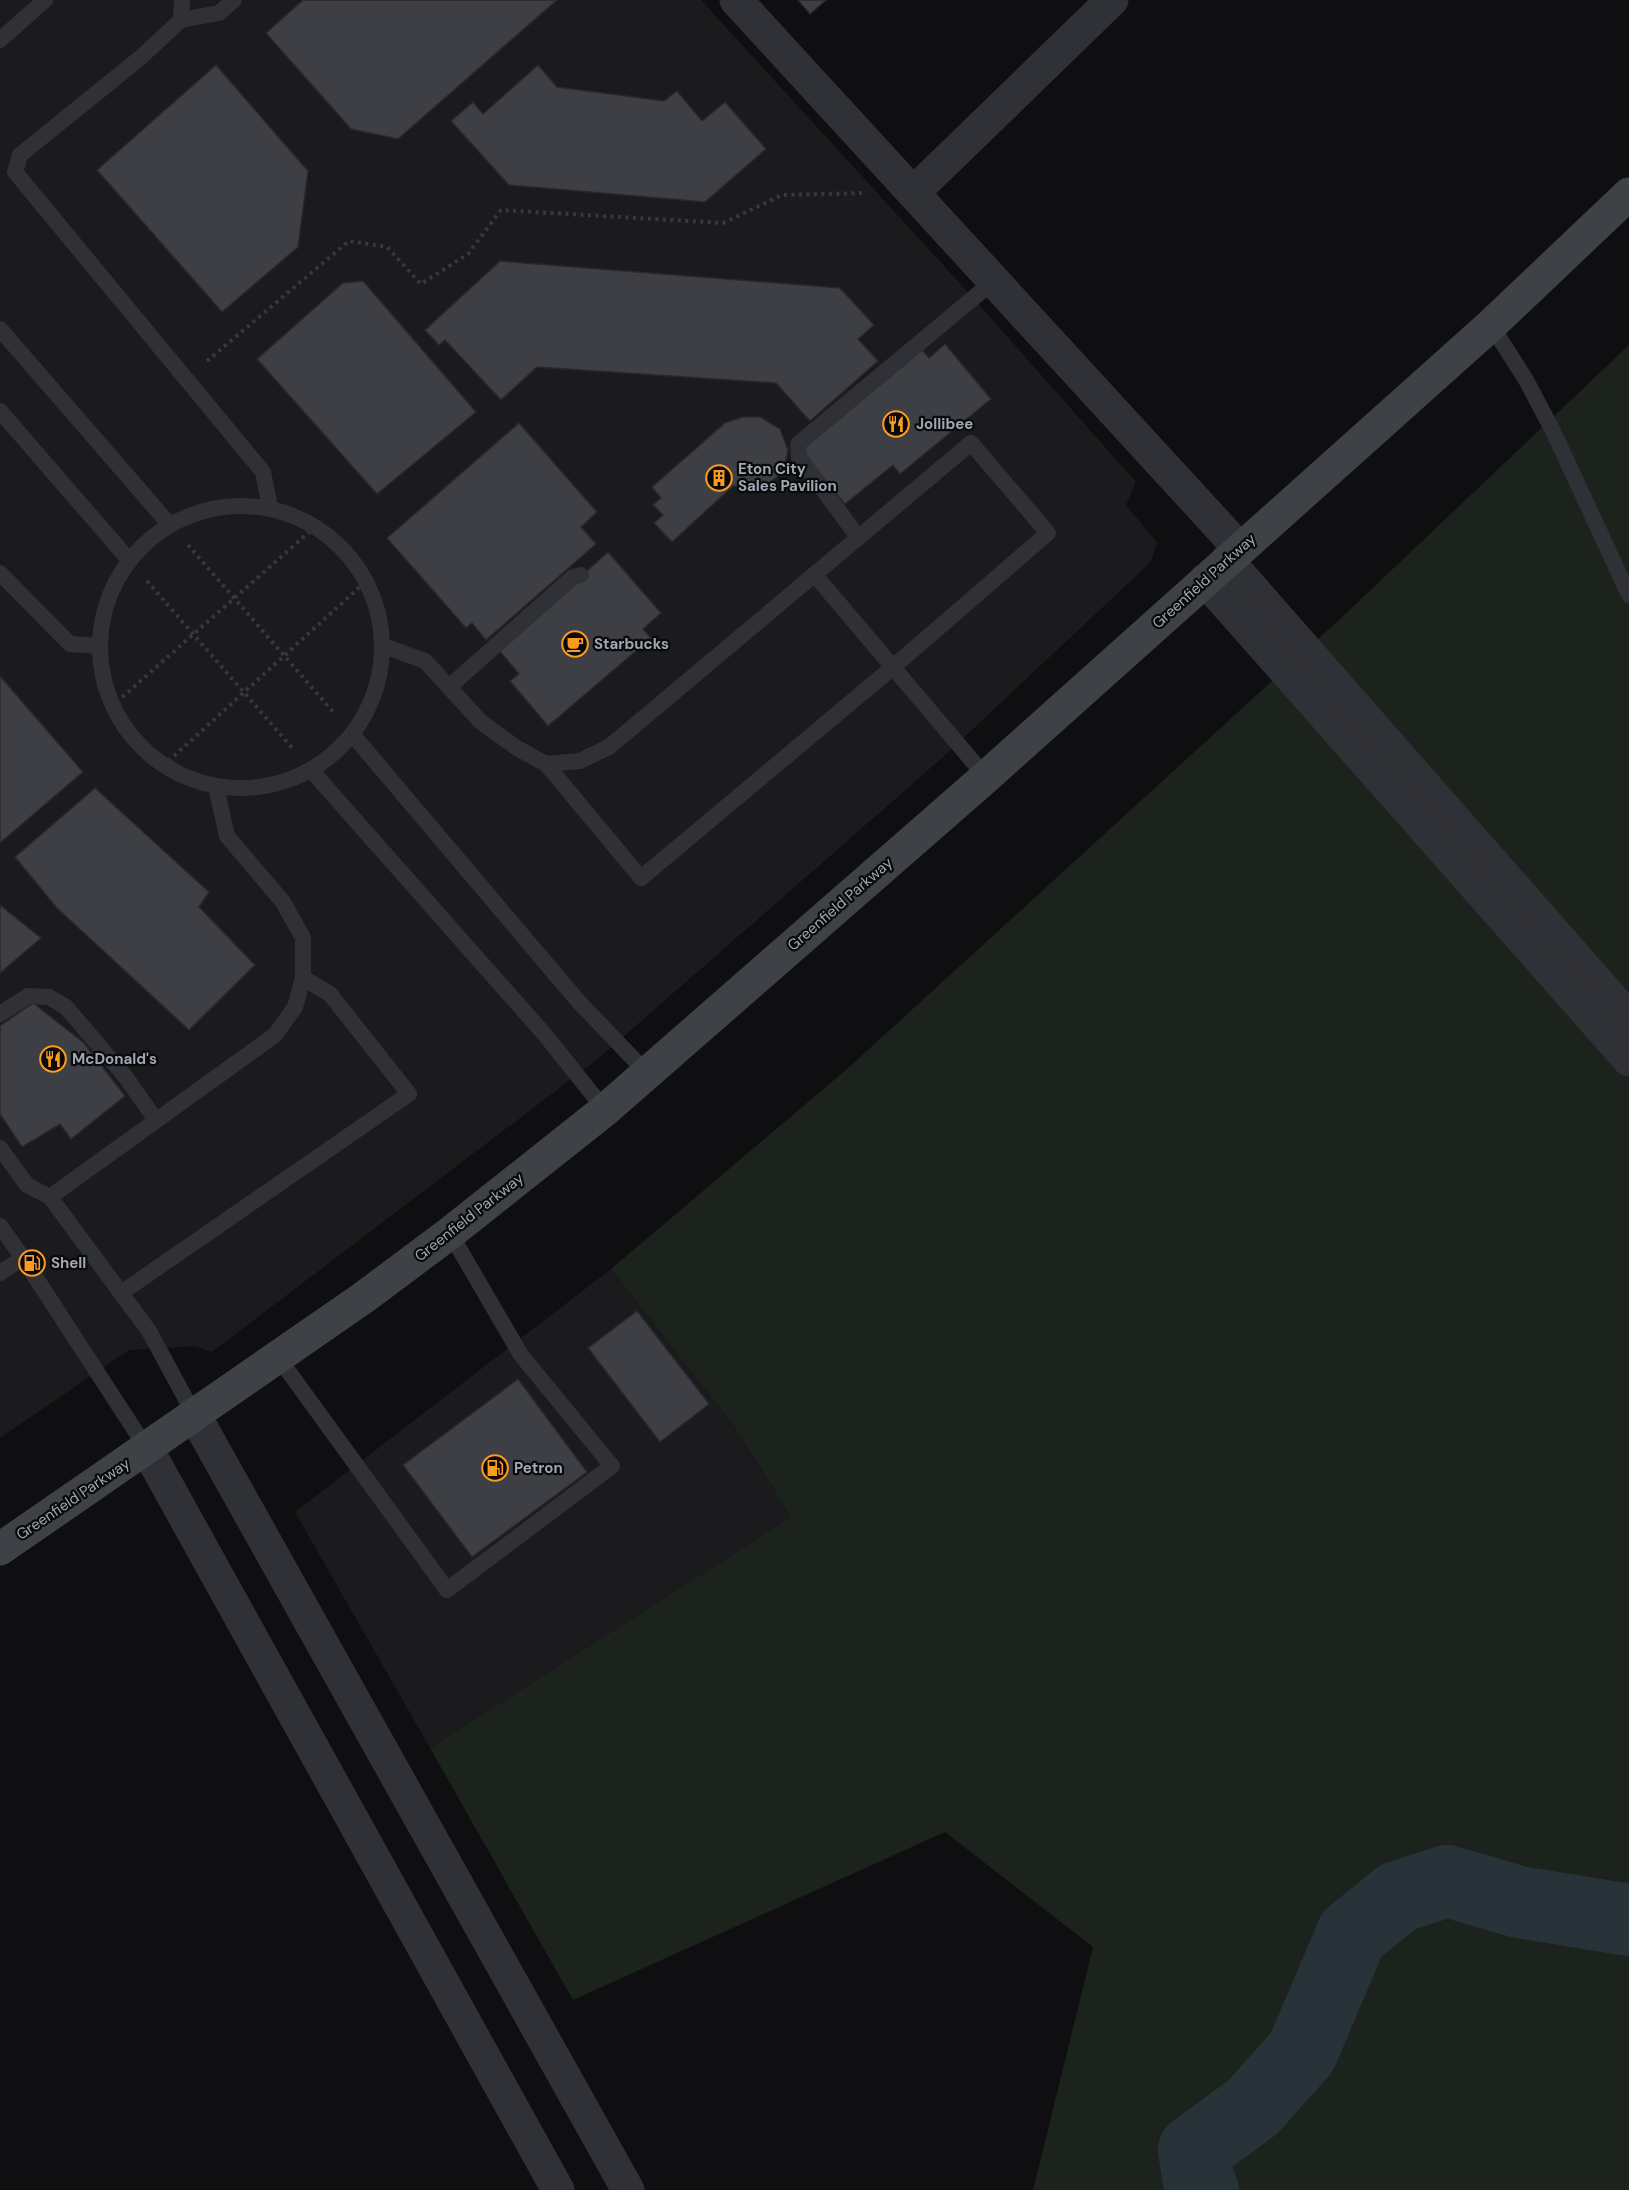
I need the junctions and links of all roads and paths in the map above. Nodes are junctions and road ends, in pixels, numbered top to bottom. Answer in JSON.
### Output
{"nodes":[{"id":1,"x":45,"y":0,"type":"edge"},
{"id":2,"x":182,"y":0,"type":"edge"},
{"id":3,"x":234,"y":0,"type":"edge"},
{"id":4,"x":736,"y":0,"type":"edge"},
{"id":5,"x":1112,"y":0,"type":"edge"},
{"id":6,"x":181,"y":20,"type":"junction"},
{"id":7,"x":0,"y":40,"type":"edge"},
{"id":8,"x":914,"y":192,"type":"junction"},
{"id":9,"x":1629,"y":194,"type":"edge"},
{"id":10,"x":995,"y":280,"type":"junction"},
{"id":11,"x":1491,"y":325,"type":"junction"},
{"id":12,"x":0,"y":329,"type":"edge"},
{"id":13,"x":186,"y":379,"type":"junction"},
{"id":14,"x":0,"y":411,"type":"edge"},
{"id":15,"x":270,"y":507,"type":"junction"},
{"id":16,"x":170,"y":525,"type":"junction"},
{"id":17,"x":315,"y":527,"type":"junction"},
{"id":18,"x":858,"y":537,"type":"junction"},
{"id":19,"x":129,"y":560,"type":"junction"},
{"id":20,"x":1224,"y":563,"type":"junction"},
{"id":21,"x":0,"y":573,"type":"edge"},
{"id":22,"x":814,"y":574,"type":"junction"},
{"id":23,"x":581,"y":575,"type":"dead end"},
{"id":24,"x":363,"y":584,"type":"junction"},
{"id":25,"x":1629,"y":595,"type":"edge"},
{"id":26,"x":234,"y":598,"type":"junction"},
{"id":27,"x":193,"y":634,"type":"junction"},
{"id":28,"x":99,"y":646,"type":"junction"},
{"id":29,"x":384,"y":646,"type":"junction"},
{"id":30,"x":284,"y":656,"type":"junction"},
{"id":31,"x":892,"y":668,"type":"junction"},
{"id":32,"x":449,"y":687,"type":"junction"},
{"id":33,"x":244,"y":693,"type":"junction"},
{"id":34,"x":111,"y":707,"type":"junction"},
{"id":35,"x":352,"y":734,"type":"junction"},
{"id":36,"x":546,"y":764,"type":"junction"},
{"id":37,"x":163,"y":766,"type":"junction"},
{"id":38,"x":311,"y":770,"type":"junction"},
{"id":39,"x":986,"y":777,"type":"junction"},
{"id":40,"x":216,"y":787,"type":"junction"},
{"id":41,"x":303,"y":978,"type":"junction"},
{"id":42,"x":0,"y":1014,"type":"edge"},
{"id":43,"x":1629,"y":1018,"type":"edge"},
{"id":44,"x":1629,"y":1060,"type":"edge"},
{"id":45,"x":646,"y":1072,"type":"junction"},
{"id":46,"x":606,"y":1110,"type":"junction"},
{"id":47,"x":156,"y":1120,"type":"junction"},
{"id":48,"x":0,"y":1148,"type":"edge"},
{"id":49,"x":50,"y":1197,"type":"junction"},
{"id":50,"x":0,"y":1226,"type":"edge"},
{"id":51,"x":450,"y":1233,"type":"junction"},
{"id":52,"x":23,"y":1258,"type":"junction"},
{"id":53,"x":0,"y":1273,"type":"edge"},
{"id":54,"x":121,"y":1293,"type":"junction"},
{"id":55,"x":278,"y":1357,"type":"junction"},
{"id":56,"x":195,"y":1416,"type":"junction"},
{"id":57,"x":147,"y":1449,"type":"junction"},
{"id":58,"x":0,"y":1549,"type":"edge"},
{"id":59,"x":558,"y":2190,"type":"edge"},
{"id":60,"x":628,"y":2190,"type":"edge"}],
"edges":[{"from":1,"to":7,"type":"lane"},
{"from":2,"to":6,"type":"lane"},
{"from":3,"to":6,"type":"lane"},
{"from":4,"to":8,"type":"street"},
{"from":5,"to":8,"type":"street"},
{"from":6,"to":13,"type":"lane"},
{"from":8,"to":10,"type":"street"},
{"from":8,"to":13,"type":"path"},
{"from":9,"to":11,"type":"main road","name":"Greenfield Parkway"},
{"from":10,"to":18,"type":"lane"},
{"from":10,"to":20,"type":"street"},
{"from":11,"to":20,"type":"main road","name":"Greenfield Parkway"},
{"from":11,"to":25,"type":"lane"},
{"from":12,"to":16,"type":"lane"},
{"from":13,"to":15,"type":"lane"},
{"from":14,"to":19,"type":"lane"},
{"from":15,"to":16,"type":"lane"},
{"from":15,"to":17,"type":"lane"},
{"from":16,"to":19,"type":"lane"},
{"from":16,"to":26,"type":"path"},
{"from":17,"to":24,"type":"lane"},
{"from":17,"to":26,"type":"path"},
{"from":18,"to":22,"type":"lane"},
{"from":18,"to":31,"type":"lane"},
{"from":19,"to":27,"type":"path"},
{"from":19,"to":28,"type":"lane"},
{"from":20,"to":39,"type":"main road","name":"Greenfield Parkway"},
{"from":20,"to":43,"type":"street"},
{"from":20,"to":44,"type":"street"},
{"from":21,"to":28,"type":"lane"},
{"from":22,"to":31,"type":"lane"},
{"from":22,"to":36,"type":"lane"},
{"from":23,"to":32,"type":"lane"},
{"from":24,"to":29,"type":"lane"},
{"from":24,"to":30,"type":"path"},
{"from":26,"to":27,"type":"path"},
{"from":26,"to":30,"type":"path"},
{"from":27,"to":33,"type":"path"},
{"from":27,"to":34,"type":"path"},
{"from":28,"to":34,"type":"lane"},
{"from":29,"to":32,"type":"lane"},
{"from":29,"to":35,"type":"lane"},
{"from":30,"to":33,"type":"path"},
{"from":30,"to":35,"type":"path"},
{"from":31,"to":36,"type":"lane"},
{"from":31,"to":39,"type":"lane"},
{"from":32,"to":36,"type":"lane"},
{"from":33,"to":37,"type":"path"},
{"from":33,"to":38,"type":"path"},
{"from":34,"to":37,"type":"lane"},
{"from":35,"to":38,"type":"lane"},
{"from":35,"to":45,"type":"lane"},
{"from":37,"to":40,"type":"lane"},
{"from":38,"to":40,"type":"lane"},
{"from":38,"to":46,"type":"lane"},
{"from":39,"to":45,"type":"main road","name":"Greenfield Parkway"},
{"from":40,"to":41,"type":"lane"},
{"from":41,"to":47,"type":"lane"},
{"from":41,"to":54,"type":"lane"},
{"from":42,"to":47,"type":"lane"},
{"from":45,"to":46,"type":"main road","name":"Greenfield Parkway"},
{"from":46,"to":51,"type":"main road","name":"Greenfield Parkway"},
{"from":47,"to":49,"type":"lane"},
{"from":48,"to":49,"type":"lane"},
{"from":49,"to":54,"type":"lane"},
{"from":50,"to":52,"type":"lane"},
{"from":51,"to":55,"type":"main road","name":"Greenfield Parkway"},
{"from":51,"to":55,"type":"lane"},
{"from":52,"to":53,"type":"lane"},
{"from":52,"to":57,"type":"lane"},
{"from":54,"to":56,"type":"lane"},
{"from":55,"to":56,"type":"main road","name":"Greenfield Parkway"},
{"from":56,"to":57,"type":"main road","name":"Greenfield Parkway"},
{"from":56,"to":60,"type":"street"},
{"from":57,"to":58,"type":"main road","name":"Greenfield Parkway"},
{"from":57,"to":59,"type":"street"}]}
